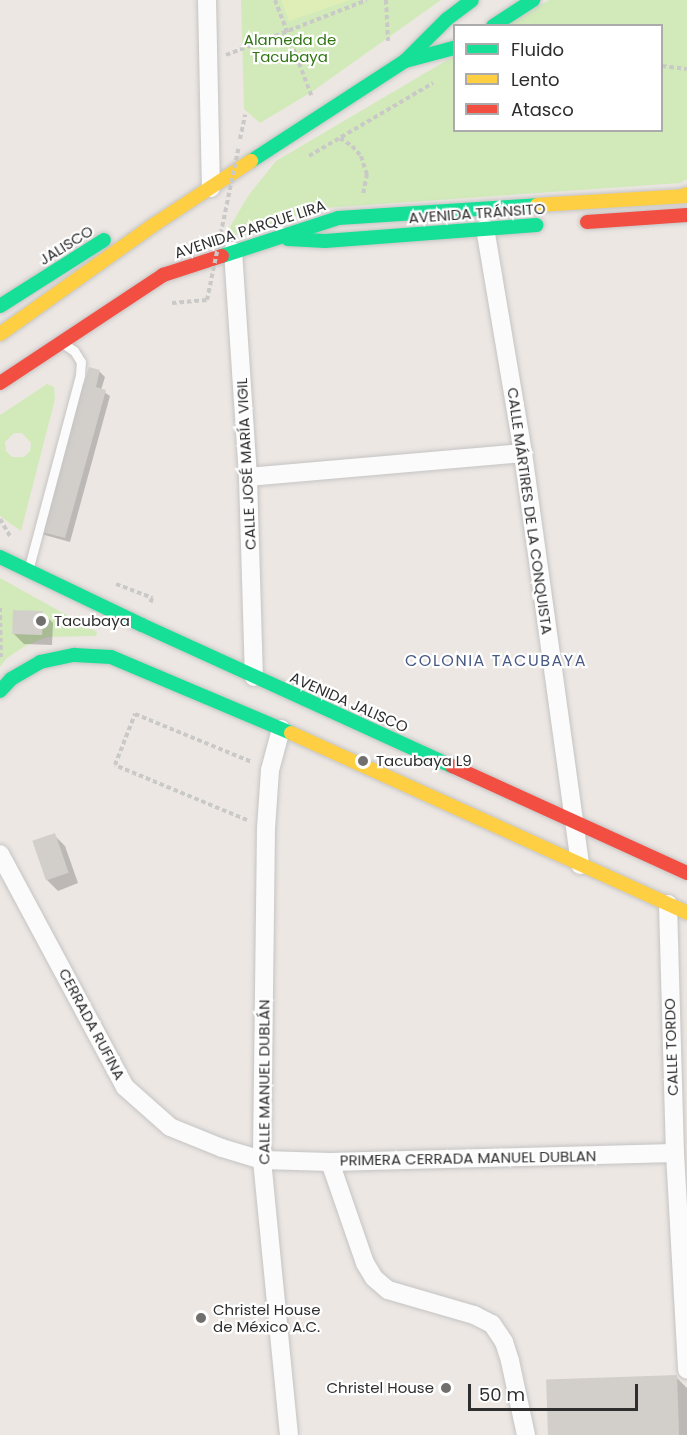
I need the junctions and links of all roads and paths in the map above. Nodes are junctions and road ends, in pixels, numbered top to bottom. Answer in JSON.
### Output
{"nodes":[{"id":1,"x":207,"y":0,"type":"edge"},
{"id":2,"x":275,"y":0,"type":"edge"},
{"id":3,"x":367,"y":0,"type":"edge"},
{"id":4,"x":386,"y":0,"type":"edge"},
{"id":5,"x":472,"y":0,"type":"edge"},
{"id":6,"x":533,"y":0,"type":"edge"},
{"id":7,"x":496,"y":24,"type":"edge"},
{"id":8,"x":287,"y":32,"type":"junction"},
{"id":9,"x":388,"y":39,"type":"dead end"},
{"id":10,"x":453,"y":48,"type":"edge"},
{"id":11,"x":208,"y":61,"type":"junction"},
{"id":12,"x":405,"y":61,"type":"junction"},
{"id":13,"x":663,"y":66,"type":"edge"},
{"id":14,"x":687,"y":69,"type":"edge"},
{"id":15,"x":436,"y":82,"type":"dead end"},
{"id":16,"x":244,"y":118,"type":"dead end"},
{"id":17,"x":320,"y":118,"type":"junction"},
{"id":18,"x":340,"y":138,"type":"junction"},
{"id":19,"x":309,"y":156,"type":"dead end"},
{"id":20,"x":211,"y":188,"type":"junction"},
{"id":21,"x":686,"y":195,"type":"edge"},
{"id":22,"x":687,"y":215,"type":"edge"},
{"id":23,"x":338,"y":218,"type":"junction"},
{"id":24,"x":568,"y":223,"type":"dead end"},
{"id":25,"x":155,"y":224,"type":"junction"},
{"id":26,"x":545,"y":225,"type":"dead end"},
{"id":27,"x":485,"y":228,"type":"junction"},
{"id":28,"x":270,"y":238,"type":"junction"},
{"id":29,"x":233,"y":251,"type":"junction"},
{"id":30,"x":172,"y":303,"type":"dead end"},
{"id":31,"x":0,"y":306,"type":"edge"},
{"id":32,"x":0,"y":334,"type":"edge"},
{"id":33,"x":62,"y":342,"type":"junction"},
{"id":34,"x":0,"y":383,"type":"edge"},
{"id":35,"x":523,"y":453,"type":"junction"},
{"id":36,"x":248,"y":477,"type":"junction"},
{"id":37,"x":0,"y":519,"type":"edge"},
{"id":38,"x":12,"y":539,"type":"dead end"},
{"id":39,"x":0,"y":557,"type":"edge"},
{"id":40,"x":27,"y":572,"type":"junction"},
{"id":41,"x":0,"y":608,"type":"edge"},
{"id":42,"x":1,"y":663,"type":"edge"},
{"id":43,"x":254,"y":677,"type":"junction"},
{"id":44,"x":0,"y":691,"type":"edge"},
{"id":45,"x":281,"y":729,"type":"junction"},
{"id":46,"x":270,"y":770,"type":"junction"},
{"id":47,"x":574,"y":822,"type":"junction"},
{"id":48,"x":266,"y":828,"type":"junction"},
{"id":49,"x":0,"y":854,"type":"edge"},
{"id":50,"x":580,"y":865,"type":"junction"},
{"id":51,"x":687,"y":873,"type":"edge"},
{"id":52,"x":668,"y":904,"type":"junction"},
{"id":53,"x":687,"y":913,"type":"edge"},
{"id":54,"x":675,"y":1153,"type":"junction"},
{"id":55,"x":262,"y":1160,"type":"junction"},
{"id":56,"x":330,"y":1162,"type":"junction"},
{"id":57,"x":687,"y":1370,"type":"edge"},
{"id":58,"x":289,"y":1435,"type":"edge"},
{"id":59,"x":526,"y":1435,"type":"edge"}],
"edges":[{"from":1,"to":11,"type":"street"},
{"from":2,"to":8,"type":"path"},
{"from":3,"to":8,"type":"path"},
{"from":4,"to":9,"type":"path"},
{"from":5,"to":12,"type":"main road"},
{"from":6,"to":7,"type":"main road"},
{"from":8,"to":11,"type":"path"},
{"from":8,"to":17,"type":"path"},
{"from":10,"to":12,"type":"main road"},
{"from":11,"to":20,"type":"street"},
{"from":12,"to":17,"type":"main road"},
{"from":13,"to":14,"type":"path"},
{"from":15,"to":18,"type":"path"},
{"from":16,"to":30,"type":"path","bridge":true},
{"from":17,"to":20,"type":"main road"},
{"from":18,"to":19,"type":"path"},
{"from":18,"to":23,"type":"path"},
{"from":20,"to":25,"type":"main road"},
{"from":21,"to":23,"type":"main road","name":"AVENIDA PARQUE LIRA"},
{"from":22,"to":24,"type":"main road"},
{"from":23,"to":28,"type":"main road","name":"AVENIDA PARQUE LIRA"},
{"from":25,"to":31,"type":"main road","name":"JALISCO"},
{"from":25,"to":32,"type":"main road"},
{"from":26,"to":27,"type":"main road","name":"AVENIDA TRÁNSITO"},
{"from":27,"to":28,"type":"main road","name":"AVENIDA TRÁNSITO"},
{"from":27,"to":35,"type":"street","name":"CALLE MÁRTIRES DE LA CONQUISTA"},
{"from":28,"to":29,"type":"main road","name":"AVENIDA PARQUE LIRA"},
{"from":29,"to":33,"type":"main road","name":"AVENIDA PARQUE LIRA"},
{"from":29,"to":36,"type":"street","name":"CALLE JOSÉ MARÍA VIGIL"},
{"from":33,"to":34,"type":"main road","name":"AVENIDA PARQUE LIRA"},
{"from":33,"to":40,"type":"lane"},
{"from":35,"to":36,"type":"street"},
{"from":35,"to":47,"type":"street","name":"CALLE MÁRTIRES DE LA CONQUISTA"},
{"from":36,"to":43,"type":"street","name":"CALLE JOSÉ MARÍA VIGIL"},
{"from":37,"to":38,"type":"path"},
{"from":39,"to":40,"type":"main road","name":"AVENIDA JALISCO"},
{"from":40,"to":43,"type":"main road","name":"AVENIDA JALISCO"},
{"from":41,"to":42,"type":"path"},
{"from":43,"to":47,"type":"main road","name":"AVENIDA JALISCO"},
{"from":44,"to":45,"type":"main road"},
{"from":45,"to":46,"type":"street","name":"CALLE MANUEL DUBLÁN"},
{"from":45,"to":50,"type":"main road"},
{"from":46,"to":48,"type":"street","name":"CALLE MANUEL DUBLÁN"},
{"from":46,"to":48,"type":"path"},
{"from":47,"to":50,"type":"street","name":"CALLE MÁRTIRES DE LA CONQUISTA"},
{"from":47,"to":51,"type":"main road","name":"AVENIDA JALISCO"},
{"from":48,"to":55,"type":"street","name":"CALLE MANUEL DUBLÁN"},
{"from":49,"to":55,"type":"street","name":"CERRADA RUFINA"},
{"from":50,"to":52,"type":"main road"},
{"from":52,"to":53,"type":"main road"},
{"from":52,"to":54,"type":"street","name":"CALLE TORDO"},
{"from":54,"to":56,"type":"street","name":"PRIMERA CERRADA MANUEL DUBLAN"},
{"from":54,"to":57,"type":"street","name":"CALLE TORDO"},
{"from":55,"to":56,"type":"street","name":"PRIMERA CERRADA MANUEL DUBLAN"},
{"from":55,"to":58,"type":"street","name":"CALLE MANUEL DUBLÁN"},
{"from":56,"to":59,"type":"street"}]}
